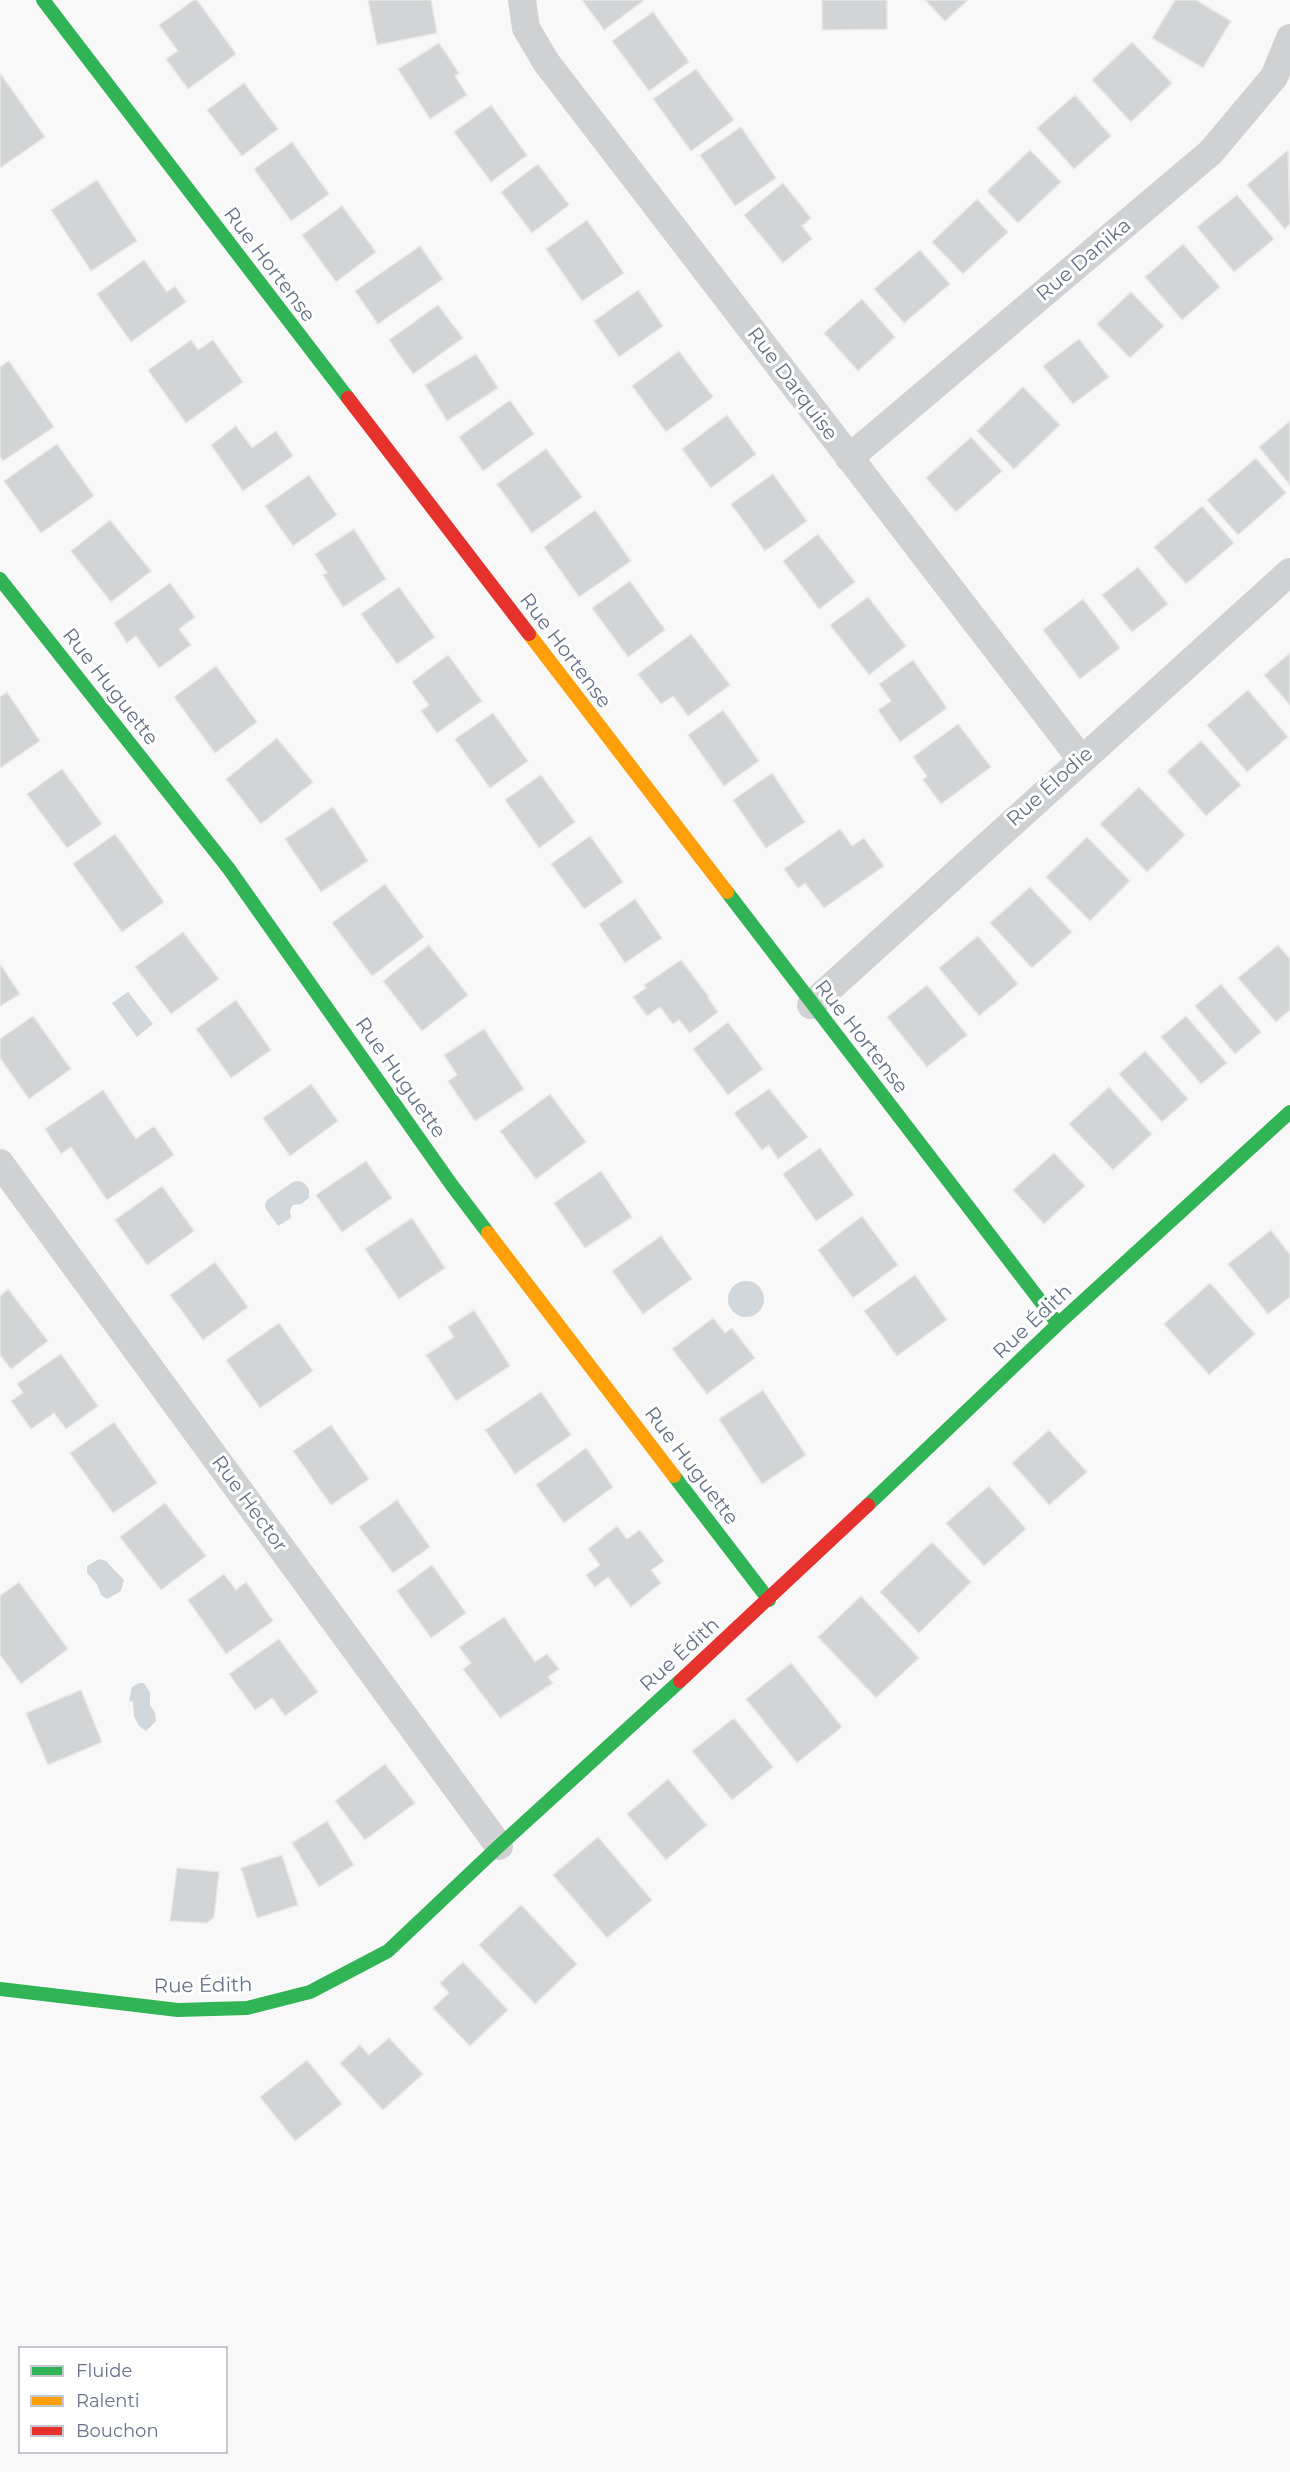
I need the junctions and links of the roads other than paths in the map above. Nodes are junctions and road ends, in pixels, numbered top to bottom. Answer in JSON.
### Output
{"nodes":[{"id":1,"x":43,"y":0,"type":"edge"},
{"id":2,"x":522,"y":0,"type":"edge"},
{"id":3,"x":1290,"y":38,"type":"edge"},
{"id":4,"x":849,"y":459,"type":"junction"},
{"id":5,"x":1290,"y":572,"type":"edge"},
{"id":6,"x":0,"y":579,"type":"edge"},
{"id":7,"x":1081,"y":759,"type":"junction"},
{"id":8,"x":811,"y":1005,"type":"junction"},
{"id":9,"x":1290,"y":1112,"type":"edge"},
{"id":10,"x":0,"y":1163,"type":"edge"},
{"id":11,"x":1058,"y":1324,"type":"junction"},
{"id":12,"x":769,"y":1600,"type":"junction"},
{"id":13,"x":499,"y":1846,"type":"junction"},
{"id":14,"x":0,"y":1989,"type":"edge"}],
"edges":[{"from":1,"to":8,"type":"street","name":"Rue Hortense"},
{"from":2,"to":4,"type":"street","name":"Rue Darquise"},
{"from":3,"to":4,"type":"street","name":"Rue Danika"},
{"from":4,"to":7,"type":"street","name":"Rue Darquise"},
{"from":5,"to":7,"type":"street","name":"Rue Élodie"},
{"from":6,"to":12,"type":"street","name":"Rue Huguette"},
{"from":7,"to":8,"type":"street","name":"Rue Élodie"},
{"from":8,"to":11,"type":"street","name":"Rue Hortense"},
{"from":9,"to":11,"type":"street","name":"Rue Édith"},
{"from":10,"to":13,"type":"street","name":"Rue Hector"},
{"from":11,"to":12,"type":"street","name":"Rue Édith"},
{"from":12,"to":13,"type":"street","name":"Rue Édith"},
{"from":13,"to":14,"type":"street","name":"Rue Édith"}]}
